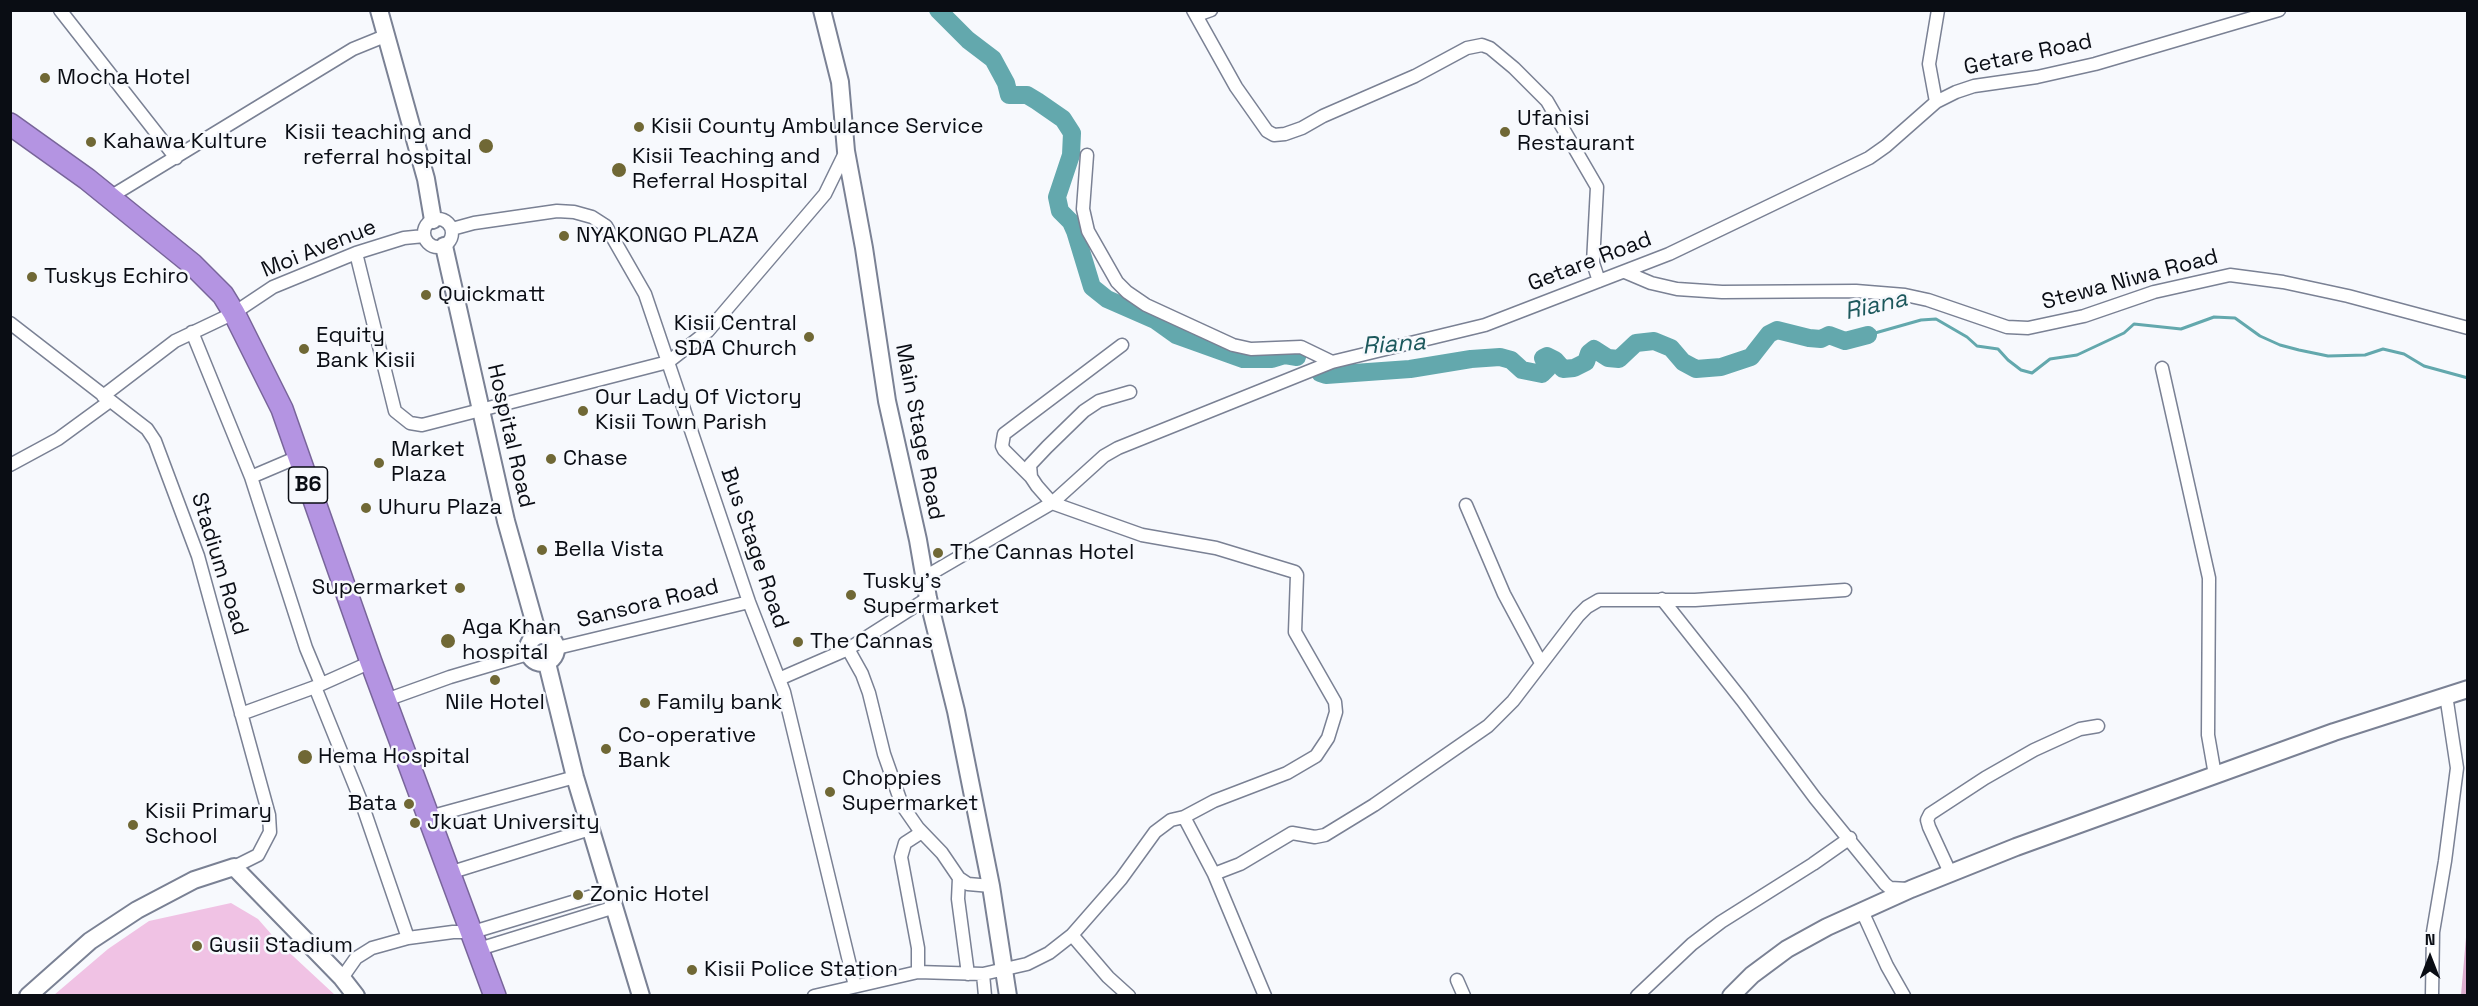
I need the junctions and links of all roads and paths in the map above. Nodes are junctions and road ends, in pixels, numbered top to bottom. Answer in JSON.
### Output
{"nodes":[{"id":1,"x":60,"y":10,"type":"edge"},
{"id":2,"x":379,"y":10,"type":"edge"},
{"id":3,"x":822,"y":10,"type":"edge"},
{"id":4,"x":1211,"y":10,"type":"edge"},
{"id":5,"x":1938,"y":10,"type":"edge"},
{"id":6,"x":2279,"y":10,"type":"edge"},
{"id":7,"x":1195,"y":13,"type":"edge"},
{"id":8,"x":385,"y":36,"type":"junction"},
{"id":9,"x":1936,"y":102,"type":"junction"},
{"id":10,"x":10,"y":124,"type":"edge"},
{"id":11,"x":846,"y":151,"type":"junction"},
{"id":12,"x":1087,"y":155,"type":"dead end"},
{"id":13,"x":177,"y":158,"type":"junction"},
{"id":14,"x":110,"y":197,"type":"junction"},
{"id":15,"x":433,"y":220,"type":"junction"},
{"id":16,"x":452,"y":229,"type":"junction"},
{"id":17,"x":424,"y":236,"type":"junction"},
{"id":18,"x":444,"y":246,"type":"junction"},
{"id":19,"x":356,"y":253,"type":"junction"},
{"id":20,"x":1625,"y":272,"type":"junction"},
{"id":21,"x":1599,"y":281,"type":"junction"},
{"id":22,"x":234,"y":313,"type":"junction"},
{"id":23,"x":10,"y":323,"type":"edge"},
{"id":24,"x":2468,"y":328,"type":"edge"},
{"id":25,"x":192,"y":332,"type":"junction"},
{"id":26,"x":1122,"y":345,"type":"dead end"},
{"id":27,"x":668,"y":362,"type":"junction"},
{"id":28,"x":1332,"y":362,"type":"junction"},
{"id":29,"x":2162,"y":368,"type":"dead end"},
{"id":30,"x":1130,"y":392,"type":"dead end"},
{"id":31,"x":107,"y":398,"type":"junction"},
{"id":32,"x":480,"y":411,"type":"junction"},
{"id":33,"x":298,"y":457,"type":"junction"},
{"id":34,"x":10,"y":465,"type":"edge"},
{"id":35,"x":251,"y":477,"type":"junction"},
{"id":36,"x":1031,"y":477,"type":"junction"},
{"id":37,"x":1052,"y":503,"type":"junction"},
{"id":38,"x":1466,"y":505,"type":"dead end"},
{"id":39,"x":925,"y":577,"type":"junction"},
{"id":40,"x":1845,"y":590,"type":"dead end"},
{"id":41,"x":928,"y":598,"type":"junction"},
{"id":42,"x":1662,"y":599,"type":"junction"},
{"id":43,"x":749,"y":602,"type":"junction"},
{"id":44,"x":538,"y":635,"type":"junction"},
{"id":45,"x":557,"y":648,"type":"junction"},
{"id":46,"x":848,"y":649,"type":"junction"},
{"id":47,"x":528,"y":654,"type":"junction"},
{"id":48,"x":371,"y":662,"type":"junction"},
{"id":49,"x":547,"y":663,"type":"junction"},
{"id":50,"x":1541,"y":663,"type":"junction"},
{"id":51,"x":779,"y":679,"type":"junction"},
{"id":52,"x":318,"y":685,"type":"junction"},
{"id":53,"x":2468,"y":689,"type":"edge"},
{"id":54,"x":2446,"y":695,"type":"junction"},
{"id":55,"x":386,"y":700,"type":"junction"},
{"id":56,"x":241,"y":714,"type":"junction"},
{"id":57,"x":2098,"y":726,"type":"dead end"},
{"id":58,"x":2215,"y":775,"type":"junction"},
{"id":59,"x":575,"y":777,"type":"junction"},
{"id":60,"x":429,"y":817,"type":"junction"},
{"id":61,"x":1184,"y":817,"type":"junction"},
{"id":62,"x":590,"y":829,"type":"junction"},
{"id":63,"x":922,"y":832,"type":"junction"},
{"id":64,"x":1850,"y":838,"type":"junction"},
{"id":65,"x":234,"y":867,"type":"junction"},
{"id":66,"x":449,"y":873,"type":"junction"},
{"id":67,"x":1214,"y":873,"type":"junction"},
{"id":68,"x":1948,"y":874,"type":"junction"},
{"id":69,"x":959,"y":878,"type":"junction"},
{"id":70,"x":991,"y":886,"type":"junction"},
{"id":71,"x":1911,"y":889,"type":"junction"},
{"id":72,"x":612,"y":899,"type":"junction"},
{"id":73,"x":1862,"y":911,"type":"junction"},
{"id":74,"x":1072,"y":935,"type":"junction"},
{"id":75,"x":470,"y":937,"type":"junction"},
{"id":76,"x":408,"y":938,"type":"junction"},
{"id":77,"x":1002,"y":968,"type":"junction"},
{"id":78,"x":918,"y":972,"type":"junction"},
{"id":79,"x":968,"y":974,"type":"junction"},
{"id":80,"x":983,"y":974,"type":"junction"},
{"id":81,"x":342,"y":978,"type":"junction"},
{"id":82,"x":1457,"y":980,"type":"dead end"},
{"id":83,"x":855,"y":986,"type":"junction"},
{"id":84,"x":28,"y":996,"type":"edge"},
{"id":85,"x":356,"y":996,"type":"edge"},
{"id":86,"x":495,"y":996,"type":"edge"},
{"id":87,"x":640,"y":996,"type":"edge"},
{"id":88,"x":814,"y":996,"type":"edge"},
{"id":89,"x":985,"y":996,"type":"edge"},
{"id":90,"x":1008,"y":996,"type":"edge"},
{"id":91,"x":1129,"y":996,"type":"edge"},
{"id":92,"x":1265,"y":996,"type":"edge"},
{"id":93,"x":1464,"y":996,"type":"edge"},
{"id":94,"x":1637,"y":996,"type":"edge"},
{"id":95,"x":1731,"y":996,"type":"edge"},
{"id":96,"x":1904,"y":996,"type":"edge"},
{"id":97,"x":2432,"y":996,"type":"edge"}],
"edges":[{"from":1,"to":13,"type":"street"},
{"from":2,"to":8,"type":"street"},
{"from":3,"to":11,"type":"street","name":"Main Stage Road"},
{"from":4,"to":7,"type":"street"},
{"from":5,"to":9,"type":"street"},
{"from":6,"to":9,"type":"street","name":"Getare Road"},
{"from":7,"to":21,"type":"street"},
{"from":8,"to":13,"type":"street"},
{"from":8,"to":15,"type":"street"},
{"from":9,"to":20,"type":"street","name":"Getare Road"},
{"from":10,"to":14,"type":"highway","number":"B6"},
{"from":11,"to":27,"type":"street"},
{"from":11,"to":39,"type":"street","name":"Main Stage Road"},
{"from":12,"to":28,"type":"street"},
{"from":13,"to":14,"type":"street"},
{"from":14,"to":22,"type":"highway","number":"B6"},
{"from":15,"to":16,"type":"street"},
{"from":15,"to":17,"type":"street"},
{"from":16,"to":18,"type":"street"},
{"from":16,"to":27,"type":"street","name":"Bus Stage Road"},
{"from":17,"to":18,"type":"street"},
{"from":17,"to":19,"type":"street","name":"Moi Avenue"},
{"from":18,"to":32,"type":"street","name":"Hospital Road"},
{"from":19,"to":22,"type":"street","name":"Moi Avenue"},
{"from":19,"to":32,"type":"street"},
{"from":20,"to":21,"type":"street","name":"Getare Road"},
{"from":20,"to":24,"type":"street","name":"Stewa Niwa Road"},
{"from":21,"to":28,"type":"street","name":"Getare Road"},
{"from":22,"to":25,"type":"street","name":"Moi Avenue"},
{"from":22,"to":33,"type":"highway","number":"B6"},
{"from":23,"to":31,"type":"street","name":"Stadium Road"},
{"from":25,"to":31,"type":"street","name":"Moi Avenue"},
{"from":25,"to":35,"type":"street"},
{"from":26,"to":36,"type":"street"},
{"from":27,"to":32,"type":"street"},
{"from":27,"to":43,"type":"street","name":"Bus Stage Road"},
{"from":28,"to":37,"type":"street","name":"Getare Road"},
{"from":29,"to":58,"type":"street"},
{"from":30,"to":36,"type":"street"},
{"from":31,"to":34,"type":"street","name":"Moi Avenue"},
{"from":31,"to":56,"type":"street","name":"Stadium Road"},
{"from":32,"to":44,"type":"street","name":"Hospital Road"},
{"from":33,"to":35,"type":"street"},
{"from":33,"to":48,"type":"highway","number":"B6"},
{"from":35,"to":52,"type":"street"},
{"from":36,"to":37,"type":"street"},
{"from":37,"to":39,"type":"street","name":"Getare Road"},
{"from":37,"to":61,"type":"street"},
{"from":38,"to":50,"type":"street"},
{"from":39,"to":41,"type":"street","name":"Main Stage Road"},
{"from":40,"to":42,"type":"street"},
{"from":41,"to":46,"type":"street"},
{"from":41,"to":70,"type":"street","name":"Main Stage Road"},
{"from":42,"to":50,"type":"street"},
{"from":42,"to":64,"type":"street"},
{"from":43,"to":45,"type":"street","name":"Sansora Road"},
{"from":43,"to":51,"type":"street","name":"Bus Stage Road"},
{"from":44,"to":45,"type":"street"},
{"from":44,"to":47,"type":"street"},
{"from":45,"to":49,"type":"street"},
{"from":46,"to":51,"type":"street"},
{"from":46,"to":63,"type":"street"},
{"from":47,"to":49,"type":"street"},
{"from":47,"to":55,"type":"street"},
{"from":48,"to":52,"type":"street"},
{"from":48,"to":55,"type":"highway","number":"B6"},
{"from":49,"to":59,"type":"street"},
{"from":50,"to":67,"type":"street"},
{"from":51,"to":83,"type":"street","name":"Bus Stage Road"},
{"from":52,"to":56,"type":"street"},
{"from":52,"to":76,"type":"street"},
{"from":53,"to":54,"type":"street"},
{"from":54,"to":58,"type":"street"},
{"from":54,"to":97,"type":"street"},
{"from":55,"to":60,"type":"highway","number":"B6"},
{"from":56,"to":65,"type":"street","name":"Stadium Road"},
{"from":57,"to":68,"type":"street"},
{"from":58,"to":68,"type":"street"},
{"from":59,"to":60,"type":"street"},
{"from":59,"to":62,"type":"street"},
{"from":60,"to":66,"type":"highway","number":"B6"},
{"from":61,"to":67,"type":"street"},
{"from":61,"to":74,"type":"street"},
{"from":62,"to":66,"type":"street"},
{"from":62,"to":72,"type":"street"},
{"from":63,"to":69,"type":"street"},
{"from":63,"to":78,"type":"street"},
{"from":64,"to":71,"type":"street"},
{"from":64,"to":94,"type":"street"},
{"from":65,"to":81,"type":"street"},
{"from":65,"to":84,"type":"street"},
{"from":66,"to":75,"type":"highway","number":"B6"},
{"from":67,"to":92,"type":"street"},
{"from":68,"to":71,"type":"street"},
{"from":69,"to":70,"type":"street"},
{"from":69,"to":79,"type":"street"},
{"from":70,"to":77,"type":"street","name":"Main Stage Road"},
{"from":71,"to":73,"type":"street"},
{"from":72,"to":75,"type":"street"},
{"from":72,"to":75,"type":"street"},
{"from":72,"to":87,"type":"street"},
{"from":73,"to":95,"type":"street"},
{"from":73,"to":96,"type":"street"},
{"from":74,"to":77,"type":"street"},
{"from":74,"to":91,"type":"street"},
{"from":75,"to":76,"type":"street"},
{"from":75,"to":86,"type":"highway","number":"B6"},
{"from":76,"to":81,"type":"street"},
{"from":77,"to":80,"type":"street"},
{"from":77,"to":90,"type":"street","name":"Main Stage Road"},
{"from":78,"to":79,"type":"street"},
{"from":78,"to":83,"type":"street"},
{"from":79,"to":80,"type":"street"},
{"from":80,"to":89,"type":"street"},
{"from":81,"to":85,"type":"street"},
{"from":82,"to":93,"type":"street"},
{"from":83,"to":88,"type":"street"}]}
